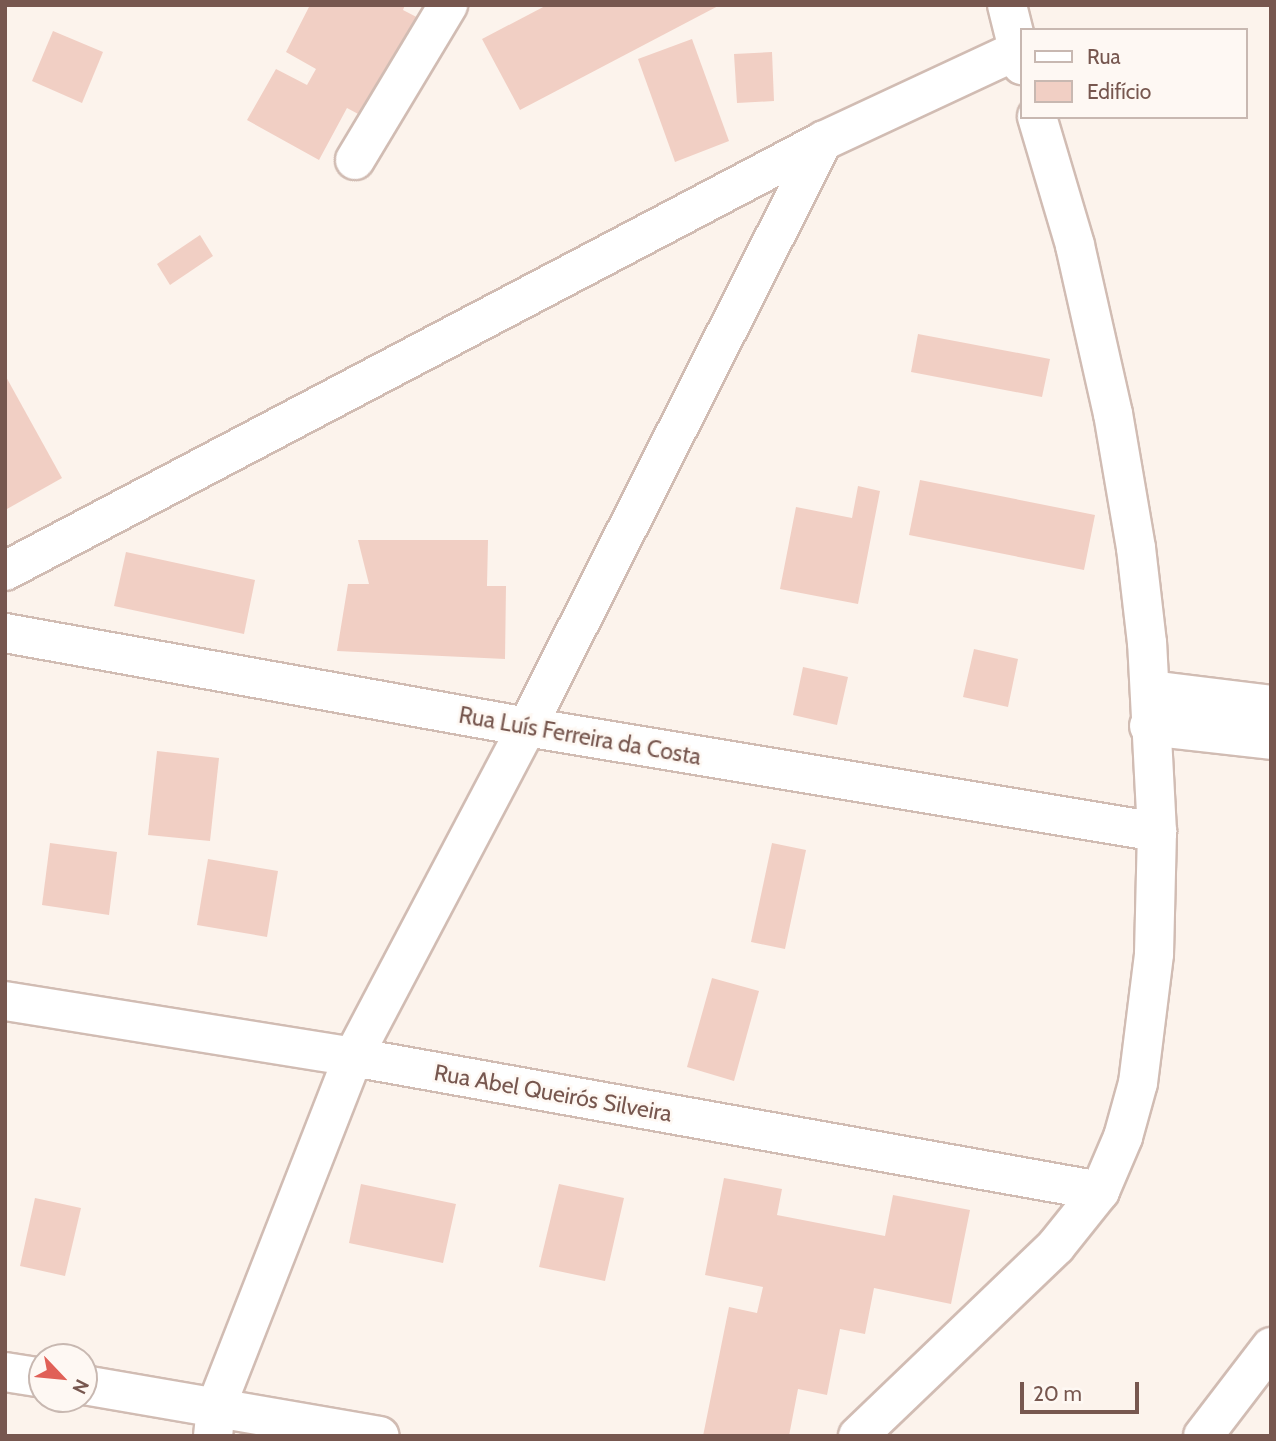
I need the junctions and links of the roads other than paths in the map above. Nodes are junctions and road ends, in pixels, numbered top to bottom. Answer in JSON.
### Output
{"nodes":[{"id":1,"x":448,"y":5,"type":"edge"},
{"id":2,"x":1007,"y":5,"type":"edge"},
{"id":3,"x":1020,"y":58,"type":"edge"},
{"id":4,"x":1039,"y":119,"type":"edge"},
{"id":5,"x":823,"y":141,"type":"junction"},
{"id":6,"x":355,"y":160,"type":"dead end"},
{"id":7,"x":5,"y":571,"type":"edge"},
{"id":8,"x":5,"y":633,"type":"edge"},
{"id":9,"x":1271,"y":705,"type":"edge"},
{"id":10,"x":1150,"y":708,"type":"junction"},
{"id":11,"x":527,"y":727,"type":"junction"},
{"id":12,"x":1271,"y":740,"type":"edge"},
{"id":13,"x":1157,"y":832,"type":"junction"},
{"id":14,"x":5,"y":1001,"type":"edge"},
{"id":15,"x":353,"y":1057,"type":"junction"},
{"id":16,"x":1100,"y":1191,"type":"junction"},
{"id":17,"x":1271,"y":1347,"type":"edge"},
{"id":18,"x":5,"y":1372,"type":"edge"},
{"id":19,"x":28,"y":1376,"type":"edge"},
{"id":20,"x":98,"y":1389,"type":"edge"},
{"id":21,"x":215,"y":1421,"type":"edge"},
{"id":22,"x":380,"y":1436,"type":"edge"},
{"id":23,"x":858,"y":1436,"type":"edge"},
{"id":24,"x":1203,"y":1436,"type":"edge"}],
"edges":[{"from":1,"to":6,"type":"street"},
{"from":2,"to":3,"type":"street"},
{"from":3,"to":5,"type":"street"},
{"from":4,"to":10,"type":"street"},
{"from":5,"to":7,"type":"street"},
{"from":5,"to":11,"type":"street"},
{"from":8,"to":11,"type":"street","name":"Rua Luís Ferreira da Costa"},
{"from":9,"to":10,"type":"street"},
{"from":10,"to":12,"type":"street"},
{"from":10,"to":13,"type":"street"},
{"from":11,"to":13,"type":"street","name":"Rua Luís Ferreira da Costa"},
{"from":11,"to":15,"type":"street"},
{"from":13,"to":16,"type":"street"},
{"from":14,"to":15,"type":"street","name":"Rua Abel Queirós Silveira"},
{"from":15,"to":16,"type":"street","name":"Rua Abel Queirós Silveira"},
{"from":15,"to":21,"type":"street"},
{"from":16,"to":23,"type":"street"},
{"from":17,"to":24,"type":"street"},
{"from":18,"to":19,"type":"street"},
{"from":20,"to":21,"type":"street"},
{"from":21,"to":22,"type":"street"}]}
